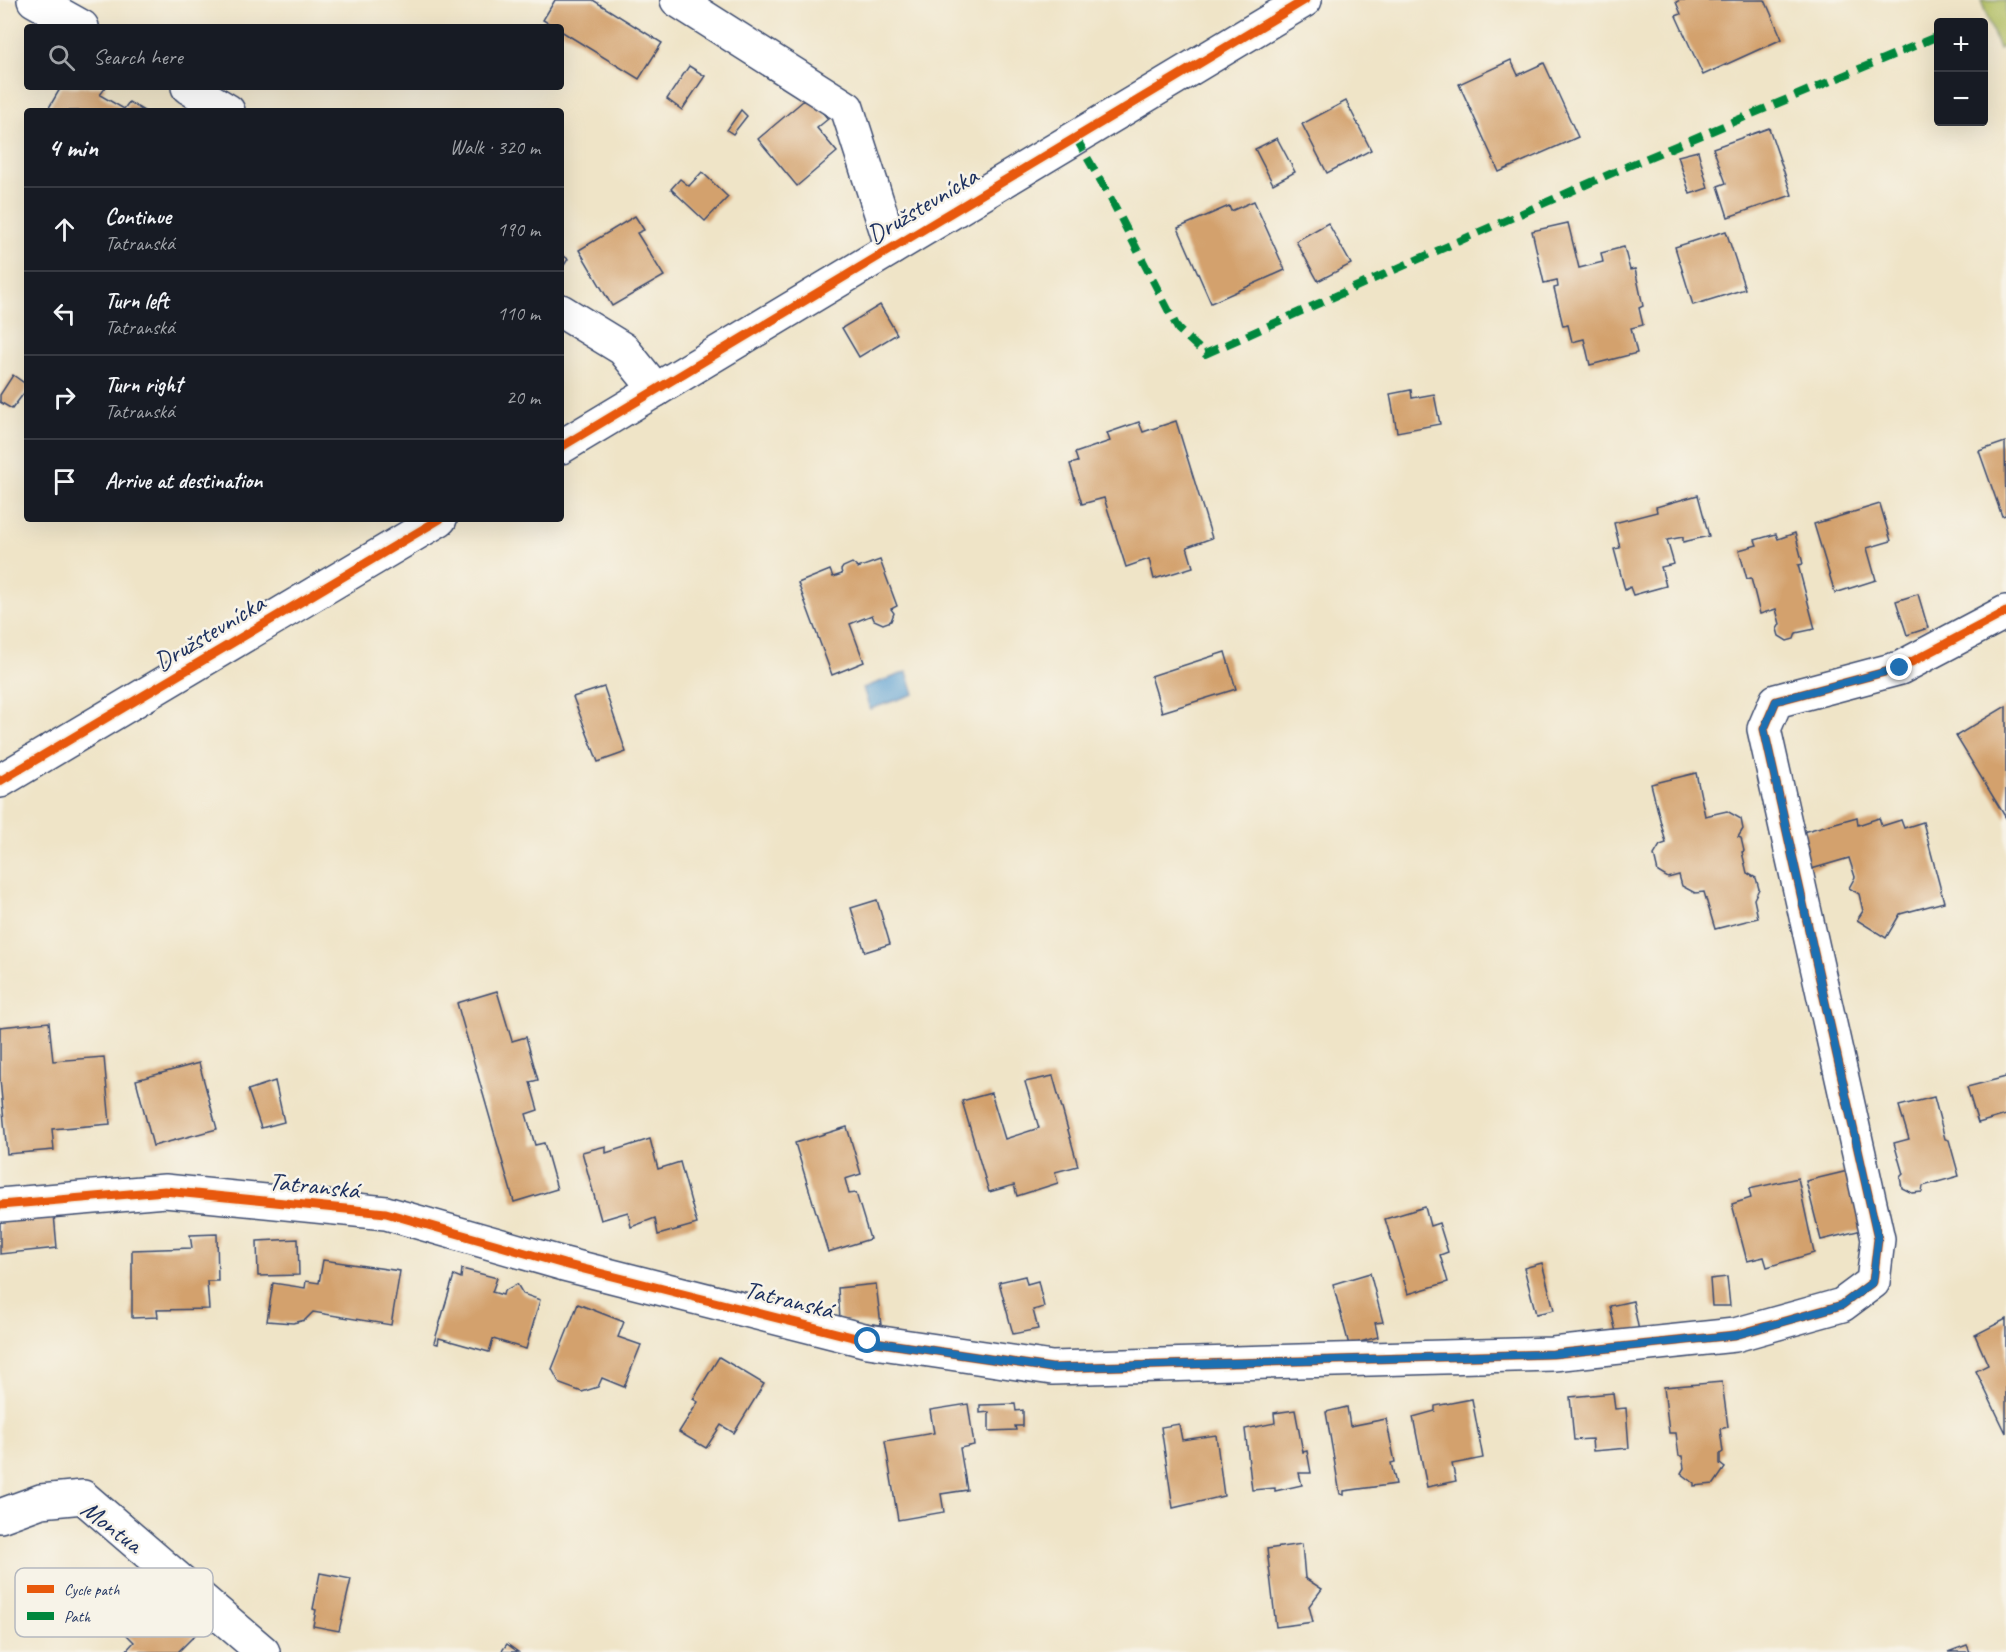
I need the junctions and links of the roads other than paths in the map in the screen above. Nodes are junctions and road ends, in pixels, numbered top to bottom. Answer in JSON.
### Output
{"nodes":[{"id":1,"x":34,"y":0,"type":"edge"},
{"id":2,"x":677,"y":0,"type":"edge"},
{"id":3,"x":1305,"y":0,"type":"edge"},
{"id":4,"x":77,"y":24,"type":"edge"},
{"id":5,"x":193,"y":90,"type":"edge"},
{"id":6,"x":223,"y":108,"type":"edge"},
{"id":7,"x":892,"y":248,"type":"junction"},
{"id":8,"x":564,"y":313,"type":"edge"},
{"id":9,"x":656,"y":390,"type":"junction"},
{"id":10,"x":564,"y":445,"type":"edge"},
{"id":11,"x":435,"y":522,"type":"edge"},
{"id":12,"x":2006,"y":612,"type":"edge"},
{"id":13,"x":0,"y":781,"type":"edge"},
{"id":14,"x":0,"y":1205,"type":"edge"},
{"id":15,"x":0,"y":1516,"type":"edge"},
{"id":16,"x":165,"y":1568,"type":"edge"},
{"id":17,"x":213,"y":1609,"type":"edge"},
{"id":18,"x":263,"y":1652,"type":"edge"}],
"edges":[{"from":1,"to":4,"type":"street"},
{"from":2,"to":7,"type":"street"},
{"from":3,"to":7,"type":"street","name":"Družstevnícka"},
{"from":5,"to":6,"type":"street"},
{"from":7,"to":9,"type":"street","name":"Družstevnícka"},
{"from":8,"to":9,"type":"street"},
{"from":9,"to":10,"type":"street","name":"Družstevnícka"},
{"from":11,"to":13,"type":"street","name":"Družstevnícka"},
{"from":12,"to":14,"type":"street","name":"Tatranská"},
{"from":15,"to":16,"type":"street","name":"Montua"},
{"from":17,"to":18,"type":"street","name":"Montua"}]}
